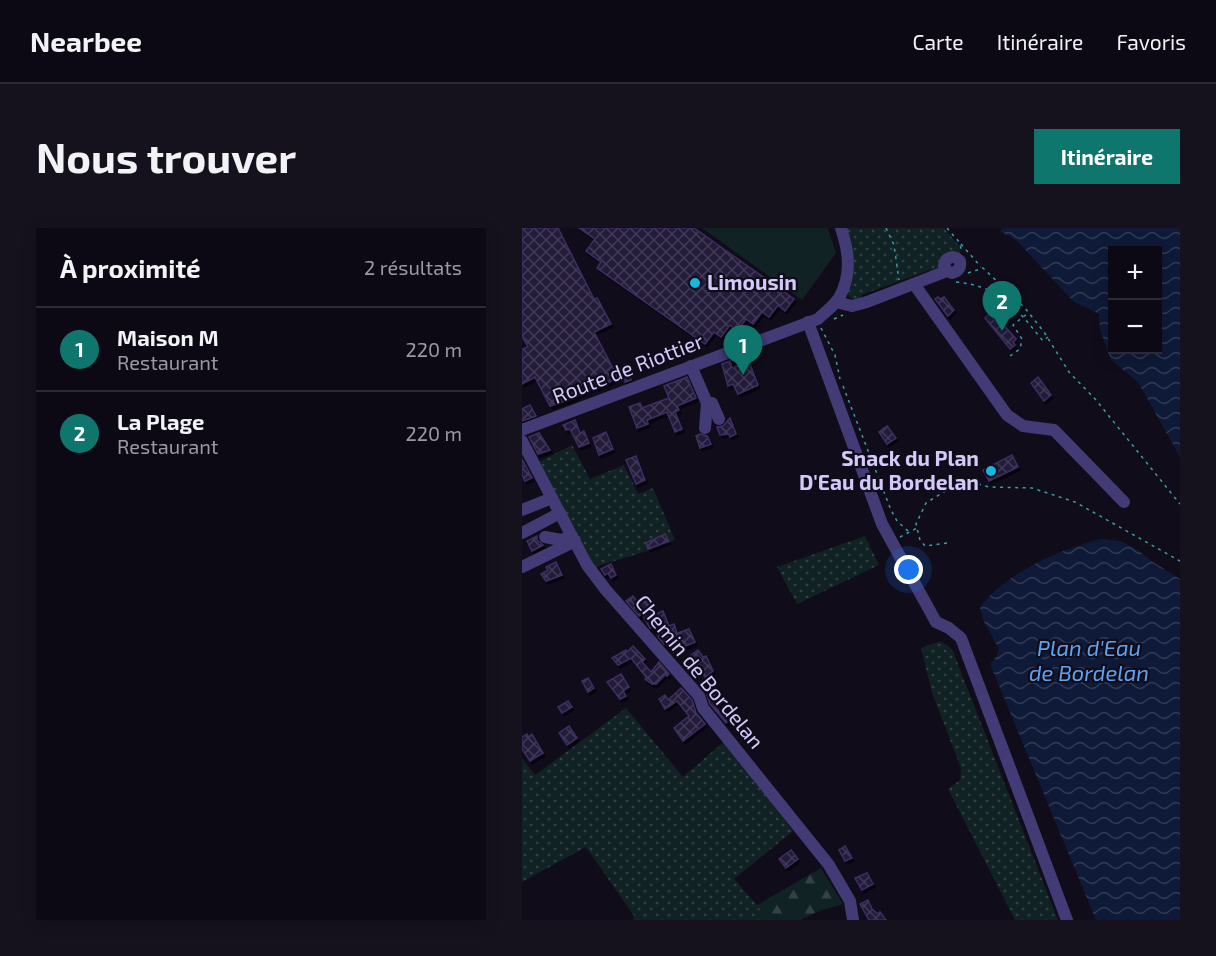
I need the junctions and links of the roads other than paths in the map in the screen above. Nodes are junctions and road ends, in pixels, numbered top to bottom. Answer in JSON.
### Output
{"nodes":[{"id":1,"x":841,"y":228,"type":"edge"},
{"id":2,"x":958,"y":259,"type":"road end"},
{"id":3,"x":914,"y":284,"type":"junction"},
{"id":4,"x":836,"y":302,"type":"junction"},
{"id":5,"x":813,"y":323,"type":"junction"},
{"id":6,"x":691,"y":366,"type":"junction"},
{"id":7,"x":707,"y":403,"type":"junction"},
{"id":8,"x":719,"y":419,"type":"dead end"},
{"id":9,"x":705,"y":428,"type":"dead end"},
{"id":10,"x":522,"y":430,"type":"edge"},
{"id":11,"x":522,"y":441,"type":"edge"},
{"id":12,"x":552,"y":498,"type":"junction"},
{"id":13,"x":1124,"y":502,"type":"dead end"},
{"id":14,"x":522,"y":510,"type":"edge"},
{"id":15,"x":560,"y":513,"type":"junction"},
{"id":16,"x":522,"y":533,"type":"edge"},
{"id":17,"x":545,"y":537,"type":"dead end"},
{"id":18,"x":574,"y":539,"type":"junction"},
{"id":19,"x":522,"y":567,"type":"edge"},
{"id":20,"x":853,"y":920,"type":"edge"},
{"id":21,"x":1068,"y":920,"type":"edge"}],
"edges":[{"from":1,"to":4,"type":"street"},
{"from":2,"to":3,"type":"street"},
{"from":3,"to":4,"type":"street"},
{"from":3,"to":13,"type":"street"},
{"from":4,"to":5,"type":"street","name":"Route de Riottier"},
{"from":5,"to":6,"type":"street","name":"Route de Riottier"},
{"from":5,"to":21,"type":"street"},
{"from":6,"to":7,"type":"street"},
{"from":6,"to":10,"type":"street","name":"Route de Riottier"},
{"from":7,"to":8,"type":"street"},
{"from":7,"to":9,"type":"street"},
{"from":11,"to":12,"type":"street","name":"Chemin de Bordelan"},
{"from":12,"to":14,"type":"street"},
{"from":12,"to":15,"type":"street","name":"Chemin de Bordelan"},
{"from":15,"to":16,"type":"street"},
{"from":15,"to":18,"type":"street","name":"Chemin de Bordelan"},
{"from":17,"to":18,"type":"street"},
{"from":18,"to":19,"type":"street"},
{"from":18,"to":20,"type":"street","name":"Chemin de Bordelan"}]}
